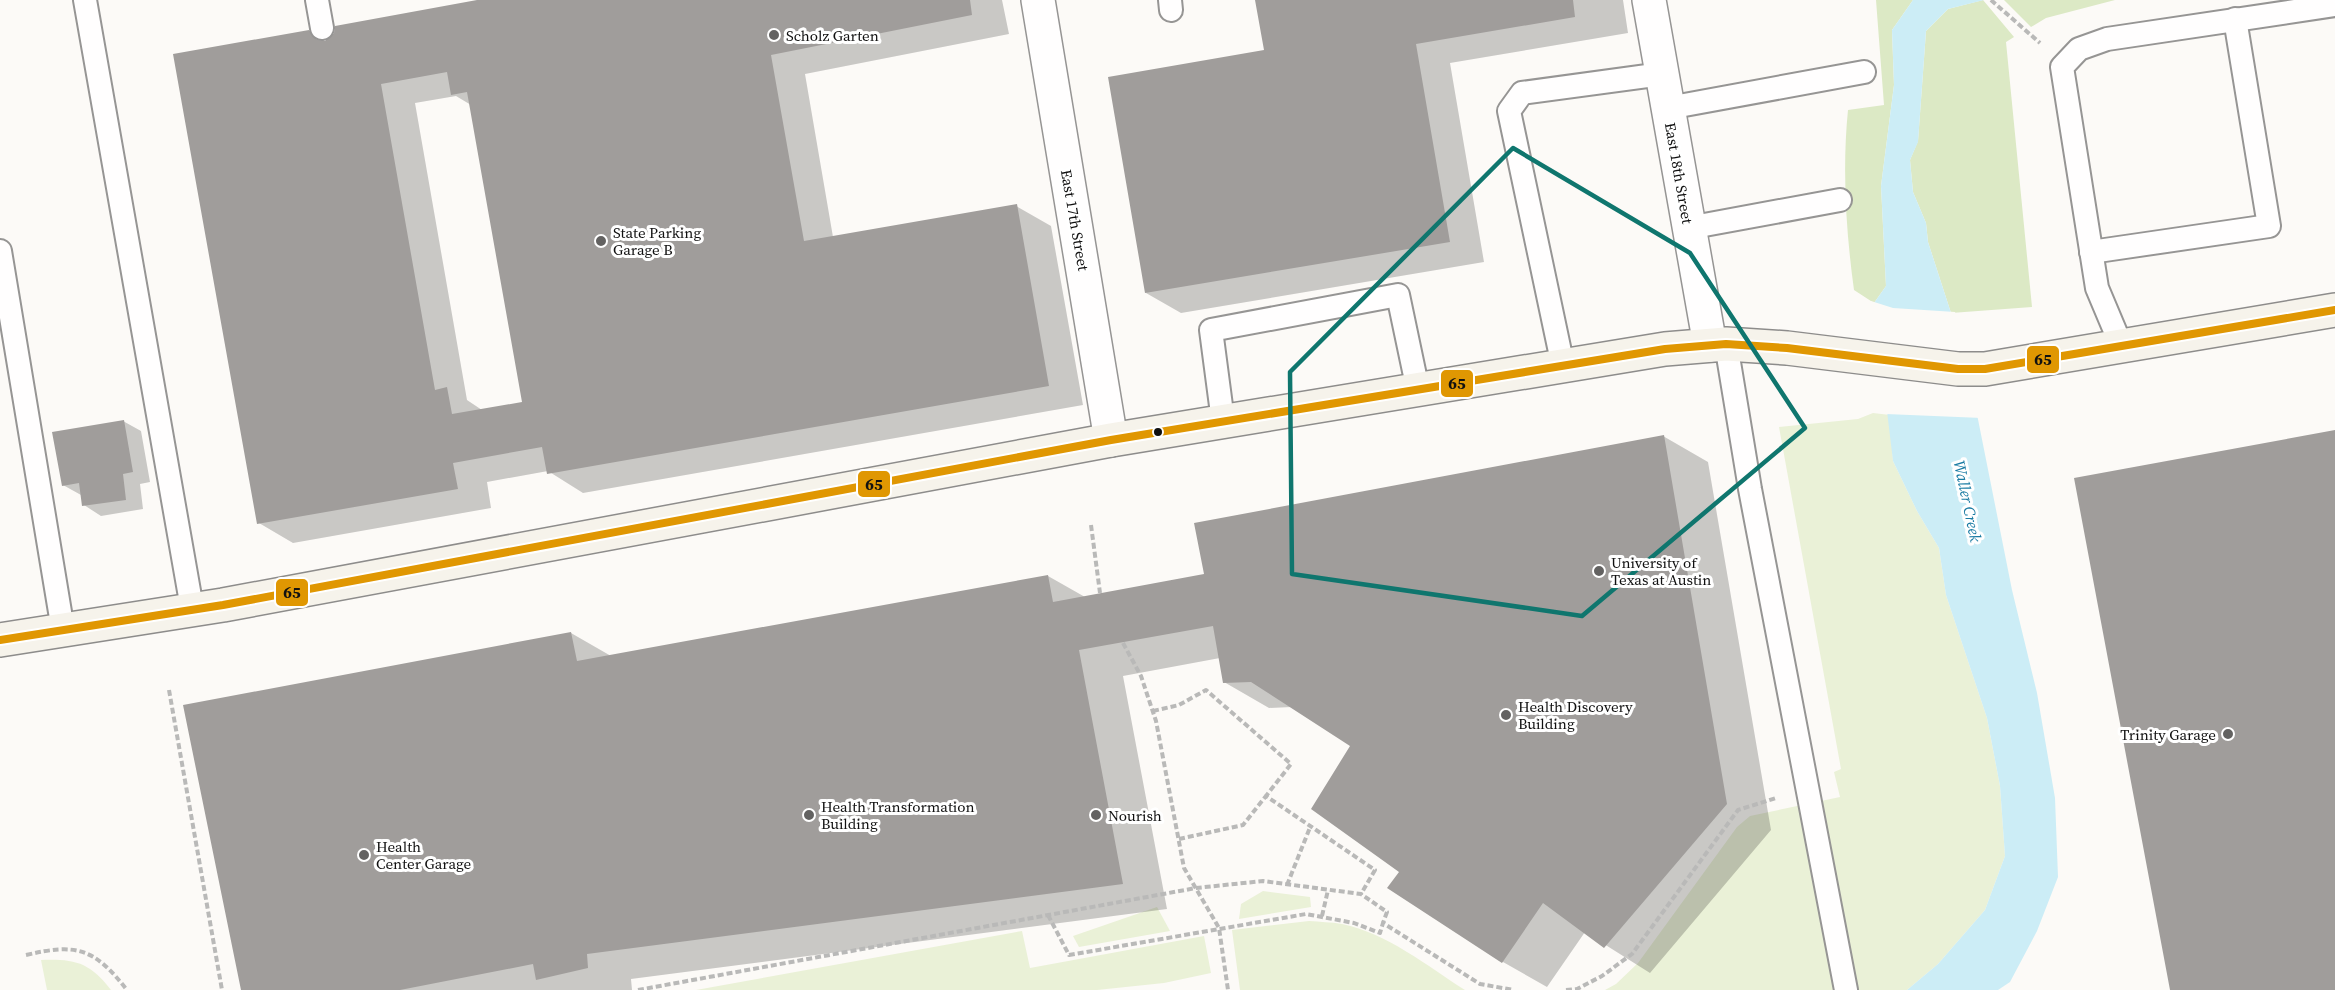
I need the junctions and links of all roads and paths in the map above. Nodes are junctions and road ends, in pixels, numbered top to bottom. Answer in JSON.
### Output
{"nodes":[{"id":1,"x":85,"y":0,"type":"edge"},
{"id":2,"x":317,"y":0,"type":"edge"},
{"id":3,"x":1038,"y":0,"type":"edge"},
{"id":4,"x":1649,"y":0,"type":"edge"},
{"id":5,"x":1991,"y":0,"type":"edge"},
{"id":6,"x":2335,"y":5,"type":"edge"},
{"id":7,"x":2235,"y":19,"type":"junction"},
{"id":8,"x":322,"y":28,"type":"dead end"},
{"id":9,"x":2024,"y":31,"type":"dead end"},
{"id":10,"x":1864,"y":72,"type":"dead end"},
{"id":11,"x":1662,"y":74,"type":"junction"},
{"id":12,"x":1668,"y":108,"type":"junction"},
{"id":13,"x":1840,"y":200,"type":"dead end"},
{"id":14,"x":1688,"y":228,"type":"junction"},
{"id":15,"x":0,"y":251,"type":"edge"},
{"id":16,"x":2091,"y":252,"type":"junction"},
{"id":17,"x":2335,"y":310,"type":"edge"},
{"id":18,"x":1718,"y":345,"type":"junction"},
{"id":19,"x":2121,"y":345,"type":"junction"},
{"id":20,"x":1563,"y":366,"type":"junction"},
{"id":21,"x":1418,"y":390,"type":"junction"},
{"id":22,"x":1223,"y":421,"type":"junction"},
{"id":23,"x":1111,"y":440,"type":"junction"},
{"id":24,"x":1091,"y":525,"type":"dead end"},
{"id":25,"x":1100,"y":593,"type":"dead end"},
{"id":26,"x":192,"y":608,"type":"junction"},
{"id":27,"x":63,"y":630,"type":"junction"},
{"id":28,"x":0,"y":640,"type":"edge"},
{"id":29,"x":1123,"y":643,"type":"dead end"},
{"id":30,"x":169,"y":690,"type":"dead end"},
{"id":31,"x":1153,"y":711,"type":"junction"},
{"id":32,"x":1809,"y":791,"type":"junction"},
{"id":33,"x":1266,"y":796,"type":"junction"},
{"id":34,"x":1311,"y":825,"type":"junction"},
{"id":35,"x":1179,"y":839,"type":"junction"},
{"id":36,"x":1287,"y":885,"type":"junction"},
{"id":37,"x":1196,"y":888,"type":"junction"},
{"id":38,"x":1328,"y":890,"type":"junction"},
{"id":39,"x":1360,"y":894,"type":"junction"},
{"id":40,"x":1048,"y":915,"type":"junction"},
{"id":41,"x":1322,"y":916,"type":"junction"},
{"id":42,"x":1383,"y":923,"type":"junction"},
{"id":43,"x":1219,"y":928,"type":"junction"},
{"id":44,"x":26,"y":954,"type":"dead end"},
{"id":45,"x":127,"y":990,"type":"edge"},
{"id":46,"x":222,"y":990,"type":"edge"},
{"id":47,"x":638,"y":990,"type":"edge"},
{"id":48,"x":1228,"y":990,"type":"edge"},
{"id":49,"x":1514,"y":990,"type":"edge"},
{"id":50,"x":1566,"y":990,"type":"edge"},
{"id":51,"x":1846,"y":990,"type":"edge"}],
"edges":[{"from":1,"to":26,"type":"lane"},
{"from":2,"to":8,"type":"lane"},
{"from":3,"to":23,"type":"street","name":"East 17th Street"},
{"from":4,"to":11,"type":"street","name":"East 18th Street"},
{"from":5,"to":9,"type":"path"},
{"from":6,"to":7,"type":"lane"},
{"from":7,"to":16,"type":"lane"},
{"from":7,"to":16,"type":"lane"},
{"from":10,"to":12,"type":"lane"},
{"from":11,"to":12,"type":"street","name":"East 18th Street"},
{"from":11,"to":20,"type":"lane"},
{"from":12,"to":14,"type":"street","name":"East 18th Street"},
{"from":13,"to":14,"type":"lane"},
{"from":14,"to":18,"type":"street","name":"East 18th Street"},
{"from":15,"to":27,"type":"lane"},
{"from":16,"to":19,"type":"lane"},
{"from":17,"to":19,"type":"main road"},
{"from":18,"to":19,"type":"main road"},
{"from":18,"to":20,"type":"main road"},
{"from":18,"to":32,"type":"lane"},
{"from":20,"to":21,"type":"main road"},
{"from":21,"to":22,"type":"main road"},
{"from":21,"to":22,"type":"lane"},
{"from":22,"to":23,"type":"main road"},
{"from":23,"to":26,"type":"main road"},
{"from":24,"to":25,"type":"path"},
{"from":26,"to":27,"type":"main road"},
{"from":27,"to":28,"type":"main road"},
{"from":29,"to":31,"type":"path"},
{"from":30,"to":46,"type":"path"},
{"from":31,"to":33,"type":"path"},
{"from":31,"to":35,"type":"path"},
{"from":32,"to":50,"type":"path"},
{"from":32,"to":51,"type":"lane"},
{"from":33,"to":34,"type":"path"},
{"from":33,"to":35,"type":"path"},
{"from":34,"to":36,"type":"path"},
{"from":34,"to":39,"type":"path"},
{"from":35,"to":37,"type":"path"},
{"from":36,"to":37,"type":"path"},
{"from":36,"to":38,"type":"path"},
{"from":37,"to":40,"type":"path"},
{"from":37,"to":43,"type":"path"},
{"from":38,"to":39,"type":"path"},
{"from":38,"to":41,"type":"path"},
{"from":39,"to":42,"type":"path"},
{"from":40,"to":43,"type":"path"},
{"from":40,"to":47,"type":"path"},
{"from":41,"to":42,"type":"path"},
{"from":41,"to":43,"type":"path"},
{"from":42,"to":49,"type":"path"},
{"from":43,"to":48,"type":"path"},
{"from":44,"to":45,"type":"path"}]}
